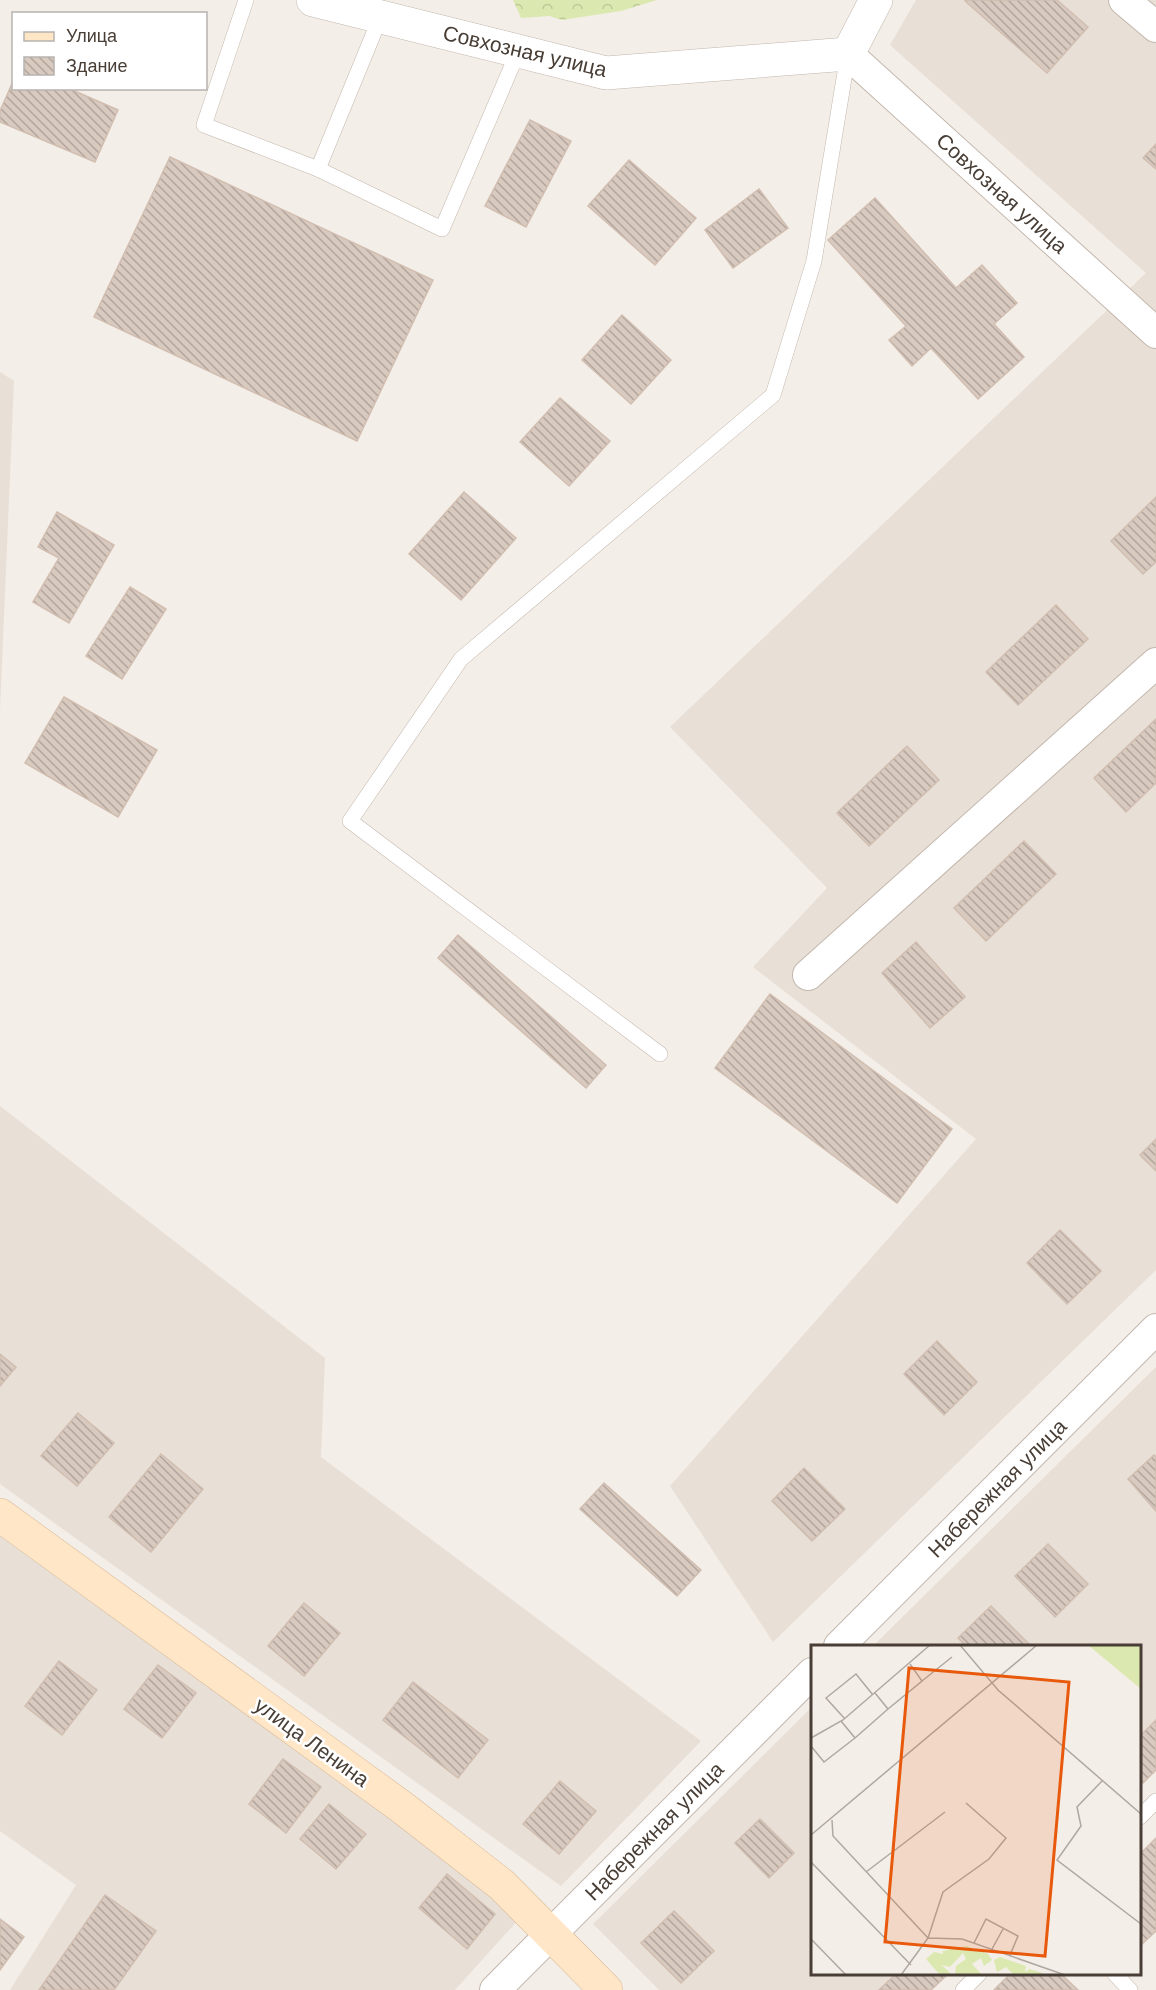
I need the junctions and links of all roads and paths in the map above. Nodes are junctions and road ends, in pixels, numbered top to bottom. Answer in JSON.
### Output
{"nodes":[{"id":1,"x":246,"y":0,"type":"edge"},
{"id":2,"x":313,"y":0,"type":"edge"},
{"id":3,"x":876,"y":0,"type":"edge"},
{"id":4,"x":1124,"y":0,"type":"edge"},
{"id":5,"x":380,"y":18,"type":"junction"},
{"id":6,"x":1156,"y":27,"type":"edge"},
{"id":7,"x":519,"y":52,"type":"junction"},
{"id":8,"x":848,"y":54,"type":"junction"},
{"id":9,"x":318,"y":169,"type":"junction"},
{"id":10,"x":1156,"y":333,"type":"edge"},
{"id":11,"x":1156,"y":663,"type":"edge"},
{"id":12,"x":808,"y":975,"type":"dead end"},
{"id":13,"x":660,"y":1054,"type":"dead end"},
{"id":14,"x":1156,"y":1329,"type":"edge"},
{"id":15,"x":0,"y":1515,"type":"edge"},
{"id":16,"x":841,"y":1645,"type":"edge"},
{"id":17,"x":811,"y":1675,"type":"edge"},
{"id":18,"x":1156,"y":1801,"type":"edge"},
{"id":19,"x":1141,"y":1816,"type":"edge"},
{"id":20,"x":550,"y":1935,"type":"junction"},
{"id":21,"x":978,"y":1975,"type":"edge"},
{"id":22,"x":1116,"y":1975,"type":"edge"},
{"id":23,"x":495,"y":1990,"type":"edge"},
{"id":24,"x":606,"y":1990,"type":"edge"},
{"id":25,"x":963,"y":1990,"type":"edge"},
{"id":26,"x":1130,"y":1990,"type":"edge"}],
"edges":[{"from":1,"to":9,"type":"lane"},
{"from":2,"to":5,"type":"street","name":"Совхозная улица"},
{"from":3,"to":8,"type":"street"},
{"from":4,"to":6,"type":"street"},
{"from":5,"to":7,"type":"street","name":"Совхозная улица"},
{"from":5,"to":9,"type":"lane"},
{"from":7,"to":8,"type":"street","name":"Совхозная улица"},
{"from":7,"to":9,"type":"lane"},
{"from":8,"to":10,"type":"street","name":"Совхозная улица"},
{"from":8,"to":13,"type":"lane"},
{"from":11,"to":12,"type":"street"},
{"from":14,"to":16,"type":"street","name":"Набережная улица"},
{"from":15,"to":20,"type":"main road","name":"улица Ленина"},
{"from":17,"to":20,"type":"street","name":"Набережная улица"},
{"from":18,"to":19,"type":"lane"},
{"from":20,"to":23,"type":"street","name":"Набережная улица"},
{"from":20,"to":24,"type":"main road","name":"улица Ленина"},
{"from":21,"to":25,"type":"lane"},
{"from":22,"to":26,"type":"lane"}]}
